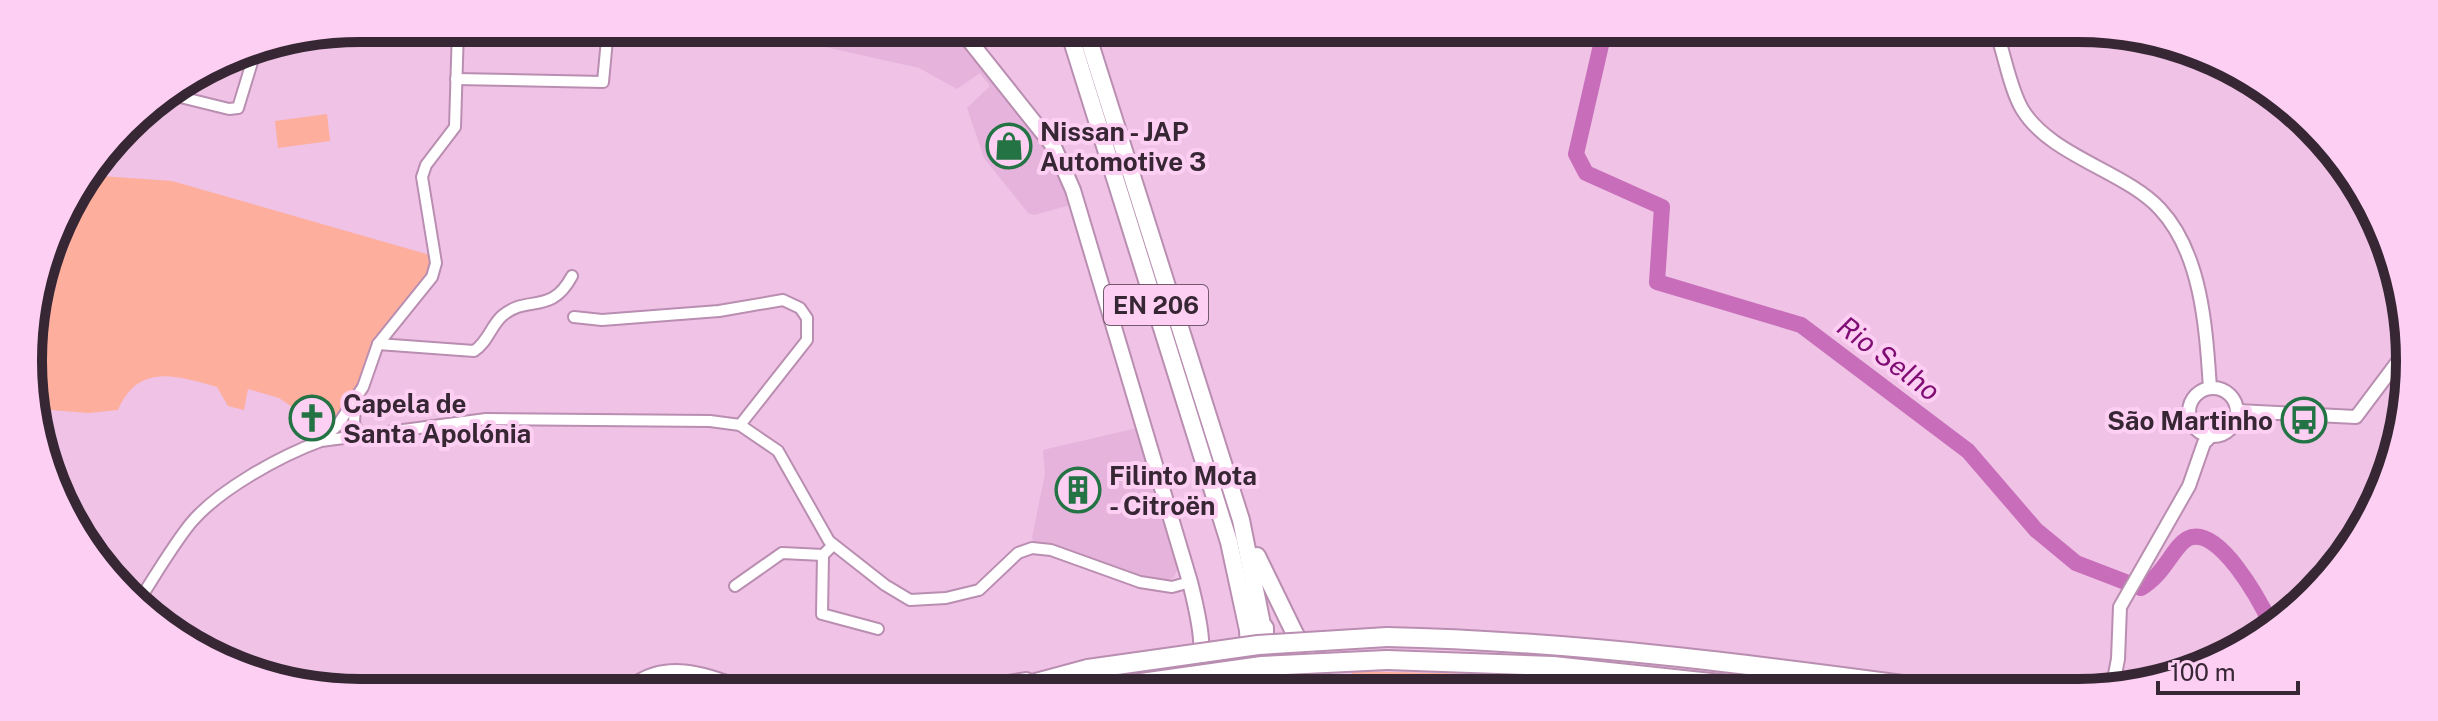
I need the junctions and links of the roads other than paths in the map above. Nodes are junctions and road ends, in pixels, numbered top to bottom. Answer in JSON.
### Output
{"nodes":[{"id":1,"x":457,"y":42,"type":"edge"},
{"id":2,"x":608,"y":42,"type":"edge"},
{"id":3,"x":971,"y":42,"type":"edge"},
{"id":4,"x":1072,"y":42,"type":"edge"},
{"id":5,"x":1089,"y":42,"type":"edge"},
{"id":6,"x":2000,"y":42,"type":"edge"},
{"id":7,"x":252,"y":61,"type":"edge"},
{"id":8,"x":456,"y":79,"type":"junction"},
{"id":9,"x":182,"y":97,"type":"edge"},
{"id":10,"x":572,"y":276,"type":"dead end"},
{"id":11,"x":574,"y":317,"type":"dead end"},
{"id":12,"x":378,"y":344,"type":"junction"},
{"id":13,"x":2396,"y":365,"type":"edge"},
{"id":14,"x":2210,"y":388,"type":"junction"},
{"id":15,"x":355,"y":399,"type":"junction"},
{"id":16,"x":2237,"y":411,"type":"junction"},
{"id":17,"x":740,"y":425,"type":"junction"},
{"id":18,"x":361,"y":436,"type":"junction"},
{"id":19,"x":2210,"y":437,"type":"junction"},
{"id":20,"x":344,"y":438,"type":"junction"},
{"id":21,"x":321,"y":441,"type":"junction"},
{"id":22,"x":1241,"y":520,"type":"junction"},
{"id":23,"x":833,"y":545,"type":"junction"},
{"id":24,"x":823,"y":555,"type":"junction"},
{"id":25,"x":1188,"y":578,"type":"junction"},
{"id":26,"x":735,"y":586,"type":"dead end"},
{"id":27,"x":144,"y":594,"type":"edge"},
{"id":28,"x":878,"y":629,"type":"dead end"},
{"id":29,"x":1256,"y":629,"type":"junction"},
{"id":30,"x":2116,"y":676,"type":"edge"},
{"id":31,"x":650,"y":679,"type":"edge"},
{"id":32,"x":701,"y":679,"type":"edge"},
{"id":33,"x":1044,"y":679,"type":"edge"},
{"id":34,"x":1174,"y":679,"type":"edge"},
{"id":35,"x":1199,"y":679,"type":"edge"},
{"id":36,"x":1254,"y":679,"type":"edge"},
{"id":37,"x":1263,"y":679,"type":"edge"},
{"id":38,"x":1268,"y":679,"type":"edge"},
{"id":39,"x":1322,"y":679,"type":"edge"},
{"id":40,"x":1674,"y":679,"type":"edge"},
{"id":41,"x":1859,"y":679,"type":"edge"}],
"edges":[{"from":1,"to":8,"type":"street"},
{"from":2,"to":8,"type":"street"},
{"from":3,"to":25,"type":"main road"},
{"from":4,"to":29,"type":"highway","number":"EN 206"},
{"from":5,"to":22,"type":"highway","number":"EN 206"},
{"from":6,"to":14,"type":"street"},
{"from":7,"to":9,"type":"street"},
{"from":8,"to":12,"type":"street"},
{"from":10,"to":12,"type":"street"},
{"from":11,"to":17,"type":"street"},
{"from":12,"to":15,"type":"street"},
{"from":13,"to":16,"type":"street"},
{"from":14,"to":16,"type":"street"},
{"from":14,"to":19,"type":"street"},
{"from":15,"to":18,"type":"street"},
{"from":15,"to":20,"type":"street"},
{"from":15,"to":21,"type":"street"},
{"from":16,"to":19,"type":"street"},
{"from":17,"to":18,"type":"street"},
{"from":17,"to":23,"type":"street"},
{"from":18,"to":20,"type":"street"},
{"from":19,"to":30,"type":"street"},
{"from":20,"to":21,"type":"street"},
{"from":21,"to":27,"type":"street"},
{"from":22,"to":29,"type":"highway","number":"EN 206"},
{"from":22,"to":39,"type":"highway"},
{"from":23,"to":24,"type":"street"},
{"from":23,"to":25,"type":"street"},
{"from":24,"to":26,"type":"street"},
{"from":24,"to":28,"type":"street"},
{"from":25,"to":35,"type":"main road"},
{"from":29,"to":36,"type":"highway"},
{"from":29,"to":37,"type":"highway"},
{"from":29,"to":38,"type":"highway","number":"EN 206"},
{"from":31,"to":32,"type":"highway"},
{"from":33,"to":41,"type":"highway","bridge":true},
{"from":34,"to":40,"type":"highway","bridge":true}]}
